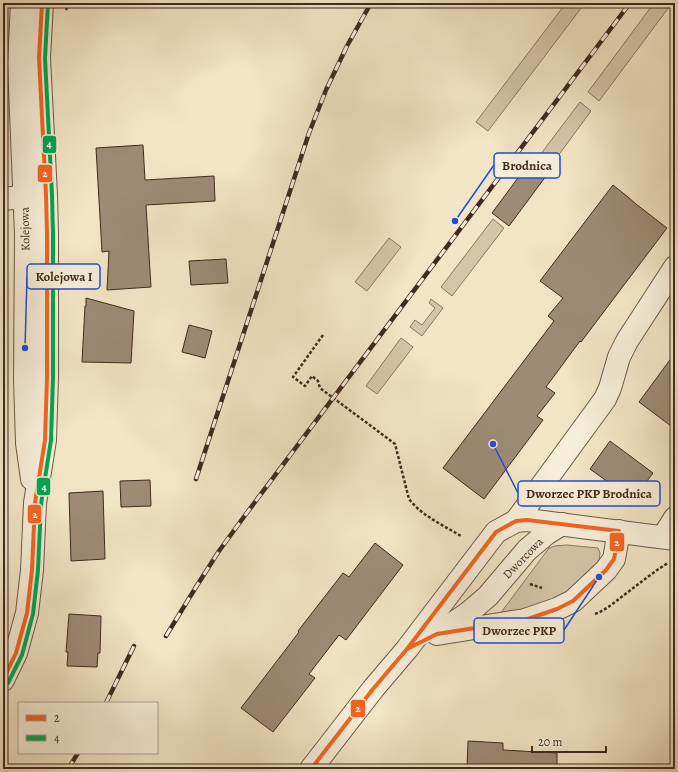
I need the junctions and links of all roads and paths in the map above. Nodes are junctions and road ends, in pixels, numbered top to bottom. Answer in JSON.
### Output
{"nodes":[{"id":1,"x":22,"y":3,"type":"edge"},
{"id":2,"x":42,"y":3,"type":"edge"},
{"id":3,"x":46,"y":195,"type":"junction"},
{"id":4,"x":24,"y":197,"type":"junction"},
{"id":5,"x":3,"y":199,"type":"edge"},
{"id":6,"x":675,"y":267,"type":"edge"},
{"id":7,"x":323,"y":335,"type":"dead end"},
{"id":8,"x":47,"y":377,"type":"junction"},
{"id":9,"x":25,"y":379,"type":"junction"},
{"id":10,"x":35,"y":503,"type":"junction"},
{"id":11,"x":675,"y":518,"type":"edge"},
{"id":12,"x":516,"y":521,"type":"junction"},
{"id":13,"x":562,"y":524,"type":"junction"},
{"id":14,"x":619,"y":531,"type":"junction"},
{"id":15,"x":461,"y":536,"type":"dead end"},
{"id":16,"x":669,"y":538,"type":"edge"},
{"id":17,"x":437,"y":634,"type":"junction"},
{"id":18,"x":407,"y":649,"type":"junction"},
{"id":19,"x":3,"y":680,"type":"edge"},
{"id":20,"x":311,"y":769,"type":"edge"}],
"edges":[{"from":1,"to":4,"type":"street","name":"Kolejowa"},
{"from":2,"to":3,"type":"street","name":"Kolejowa"},
{"from":3,"to":4,"type":"street"},
{"from":3,"to":8,"type":"street","name":"Kolejowa"},
{"from":4,"to":5,"type":"street"},
{"from":4,"to":9,"type":"street","name":"Kolejowa"},
{"from":6,"to":12,"type":"street"},
{"from":7,"to":15,"type":"path"},
{"from":8,"to":9,"type":"street"},
{"from":8,"to":10,"type":"street","name":"Kolejowa"},
{"from":9,"to":10,"type":"street","name":"Kolejowa"},
{"from":10,"to":19,"type":"street","name":"Kolejowa"},
{"from":11,"to":16,"type":"street"},
{"from":12,"to":13,"type":"street","name":"Dworcowa"},
{"from":12,"to":18,"type":"street","name":"Dworcowa"},
{"from":13,"to":14,"type":"street"},
{"from":13,"to":17,"type":"street","name":"Dworcowa"},
{"from":14,"to":16,"type":"street"},
{"from":14,"to":17,"type":"street"},
{"from":17,"to":18,"type":"street","name":"Dworcowa"},
{"from":18,"to":20,"type":"street","name":"Dworcowa"}]}
